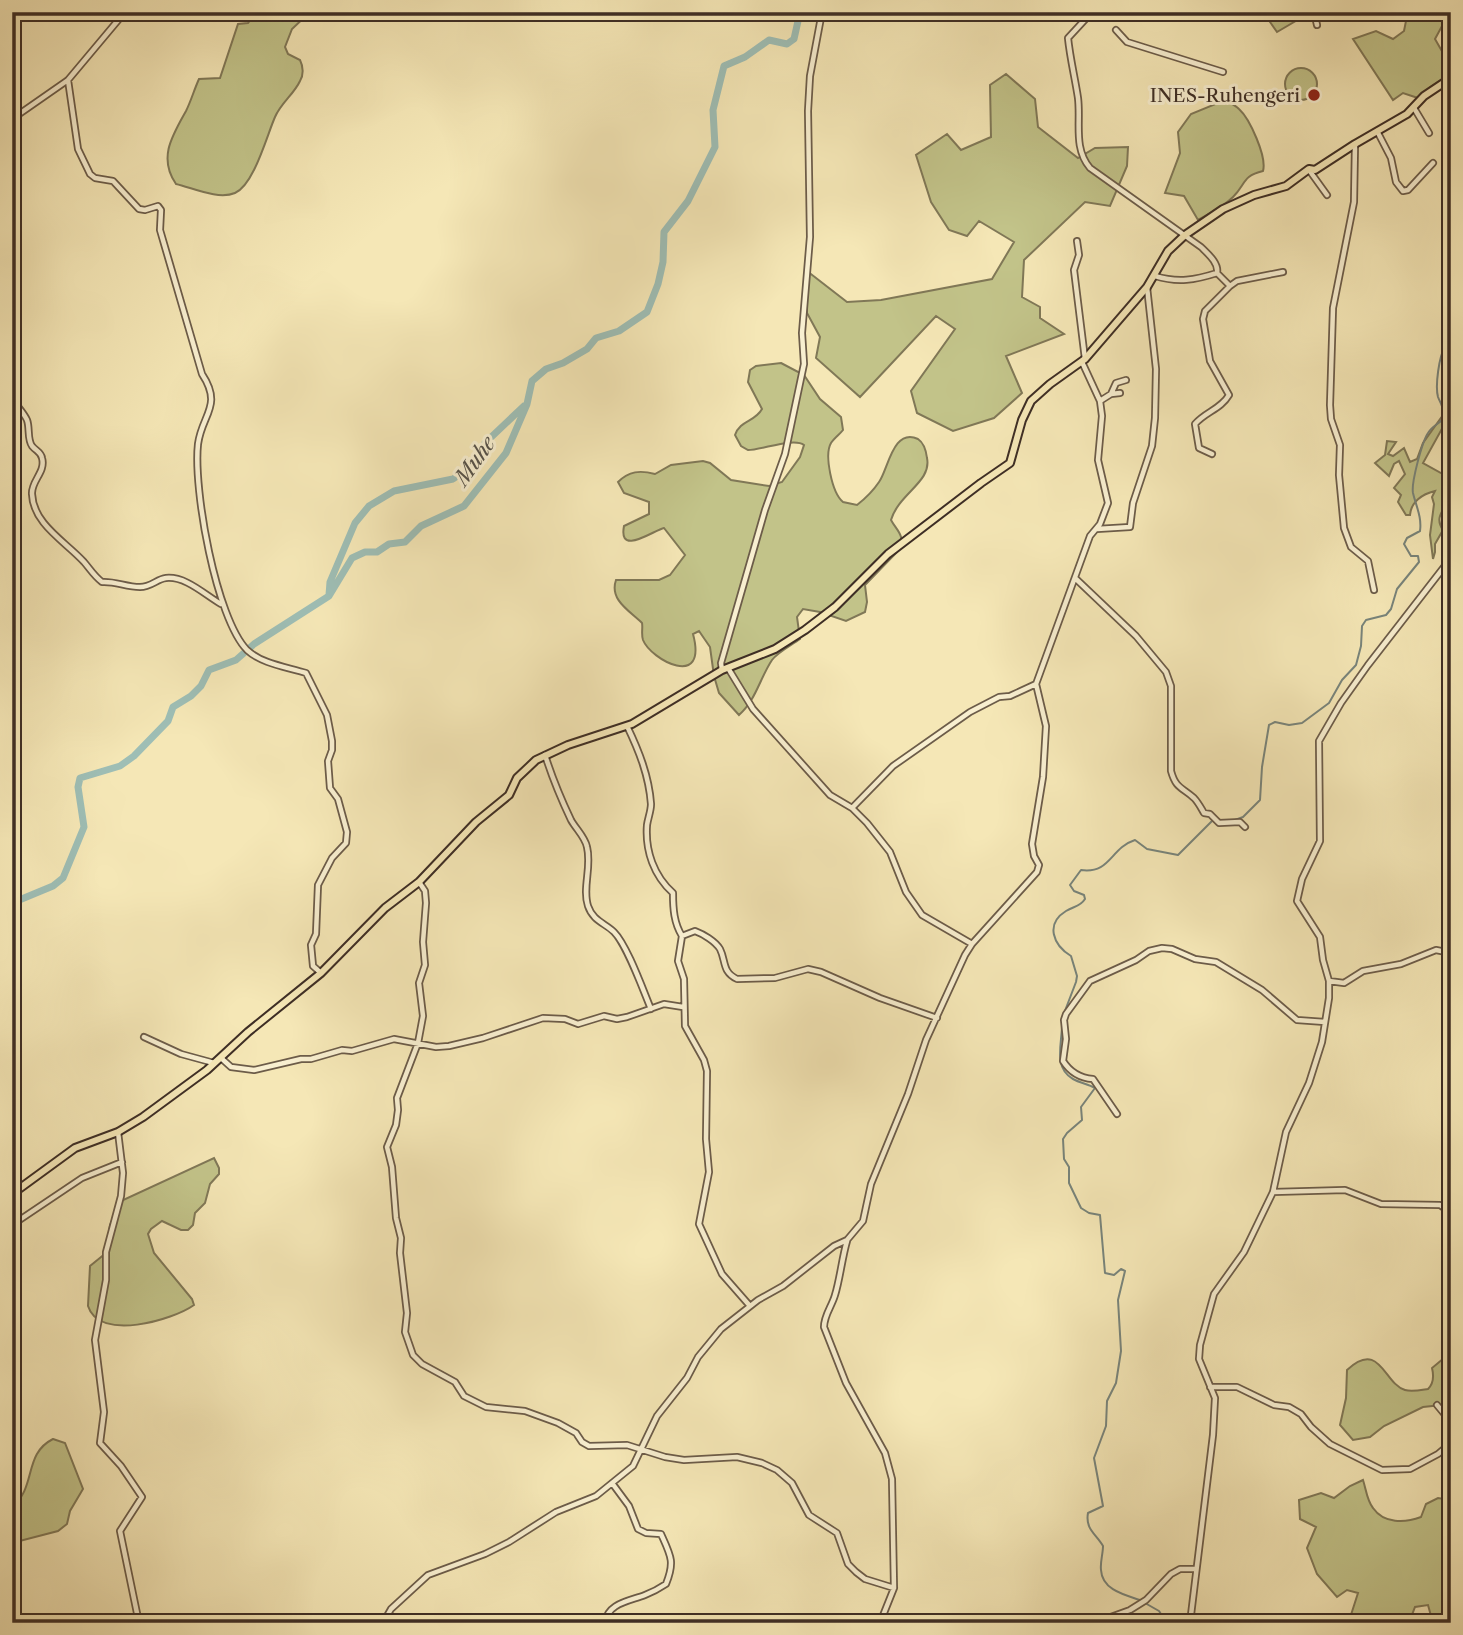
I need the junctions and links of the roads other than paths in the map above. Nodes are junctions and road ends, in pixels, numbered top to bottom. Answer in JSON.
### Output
{"nodes":[{"id":1,"x":125,"y":12,"type":"edge"},
{"id":2,"x":822,"y":12,"type":"edge"},
{"id":3,"x":1092,"y":12,"type":"edge"},
{"id":4,"x":1314,"y":12,"type":"edge"},
{"id":5,"x":1317,"y":25,"type":"dead end"},
{"id":6,"x":1116,"y":30,"type":"dead end"},
{"id":7,"x":1223,"y":72,"type":"dead end"},
{"id":8,"x":1451,"y":78,"type":"edge"},
{"id":9,"x":68,"y":80,"type":"junction"},
{"id":10,"x":1414,"y":108,"type":"junction"},
{"id":11,"x":12,"y":119,"type":"edge"},
{"id":12,"x":1377,"y":131,"type":"junction"},
{"id":13,"x":1429,"y":133,"type":"dead end"},
{"id":14,"x":1354,"y":144,"type":"junction"},
{"id":15,"x":1433,"y":163,"type":"dead end"},
{"id":16,"x":1309,"y":169,"type":"junction"},
{"id":17,"x":1327,"y":195,"type":"dead end"},
{"id":18,"x":1185,"y":236,"type":"junction"},
{"id":19,"x":1077,"y":241,"type":"dead end"},
{"id":20,"x":1283,"y":272,"type":"dead end"},
{"id":21,"x":1217,"y":273,"type":"junction"},
{"id":22,"x":1155,"y":276,"type":"junction"},
{"id":23,"x":1230,"y":286,"type":"junction"},
{"id":24,"x":1147,"y":287,"type":"junction"},
{"id":25,"x":1083,"y":360,"type":"junction"},
{"id":26,"x":1126,"y":380,"type":"dead end"},
{"id":27,"x":1120,"y":393,"type":"dead end"},
{"id":28,"x":1111,"y":394,"type":"junction"},
{"id":29,"x":12,"y":397,"type":"edge"},
{"id":30,"x":1100,"y":401,"type":"junction"},
{"id":31,"x":1212,"y":454,"type":"dead end"},
{"id":32,"x":1096,"y":529,"type":"junction"},
{"id":33,"x":1451,"y":558,"type":"edge"},
{"id":34,"x":1075,"y":578,"type":"junction"},
{"id":35,"x":1374,"y":590,"type":"dead end"},
{"id":36,"x":222,"y":605,"type":"junction"},
{"id":37,"x":1402,"y":610,"type":"dead end"},
{"id":38,"x":1405,"y":616,"type":"junction"},
{"id":39,"x":725,"y":669,"type":"junction"},
{"id":40,"x":1036,"y":684,"type":"junction"},
{"id":41,"x":627,"y":726,"type":"junction"},
{"id":42,"x":545,"y":755,"type":"junction"},
{"id":43,"x":852,"y":808,"type":"junction"},
{"id":44,"x":1245,"y":827,"type":"dead end"},
{"id":45,"x":419,"y":882,"type":"junction"},
{"id":46,"x":682,"y":936,"type":"junction"},
{"id":47,"x":972,"y":944,"type":"junction"},
{"id":48,"x":1451,"y":953,"type":"edge"},
{"id":49,"x":321,"y":973,"type":"junction"},
{"id":50,"x":1329,"y":981,"type":"junction"},
{"id":51,"x":684,"y":1007,"type":"junction"},
{"id":52,"x":651,"y":1009,"type":"junction"},
{"id":53,"x":937,"y":1018,"type":"junction"},
{"id":54,"x":1325,"y":1022,"type":"junction"},
{"id":55,"x":144,"y":1037,"type":"dead end"},
{"id":56,"x":418,"y":1043,"type":"junction"},
{"id":57,"x":220,"y":1058,"type":"junction"},
{"id":58,"x":214,"y":1063,"type":"junction"},
{"id":59,"x":1117,"y":1114,"type":"dead end"},
{"id":60,"x":118,"y":1132,"type":"junction"},
{"id":61,"x":122,"y":1161,"type":"junction"},
{"id":62,"x":1273,"y":1192,"type":"junction"},
{"id":63,"x":12,"y":1194,"type":"edge"},
{"id":64,"x":1451,"y":1213,"type":"edge"},
{"id":65,"x":12,"y":1225,"type":"edge"},
{"id":66,"x":847,"y":1240,"type":"junction"},
{"id":67,"x":750,"y":1306,"type":"junction"},
{"id":68,"x":1210,"y":1387,"type":"junction"},
{"id":69,"x":1437,"y":1405,"type":"dead end"},
{"id":70,"x":1451,"y":1422,"type":"edge"},
{"id":71,"x":1451,"y":1443,"type":"edge"},
{"id":72,"x":642,"y":1450,"type":"junction"},
{"id":73,"x":612,"y":1483,"type":"junction"},
{"id":74,"x":1196,"y":1569,"type":"junction"},
{"id":75,"x":894,"y":1588,"type":"junction"},
{"id":76,"x":139,"y":1623,"type":"edge"},
{"id":77,"x":383,"y":1623,"type":"edge"},
{"id":78,"x":605,"y":1623,"type":"edge"},
{"id":79,"x":880,"y":1623,"type":"edge"},
{"id":80,"x":1094,"y":1623,"type":"edge"},
{"id":81,"x":1190,"y":1623,"type":"edge"},
{"id":82,"x":1290,"y":1623,"type":"edge"},
{"id":83,"x":1314,"y":1623,"type":"edge"}],
"edges":[{"from":1,"to":9,"type":"street"},
{"from":2,"to":39,"type":"street"},
{"from":3,"to":18,"type":"street"},
{"from":4,"to":5,"type":"street"},
{"from":6,"to":7,"type":"street"},
{"from":8,"to":10,"type":"main road"},
{"from":9,"to":11,"type":"street"},
{"from":9,"to":36,"type":"street"},
{"from":10,"to":12,"type":"main road"},
{"from":10,"to":13,"type":"street"},
{"from":12,"to":14,"type":"main road"},
{"from":12,"to":15,"type":"street"},
{"from":14,"to":16,"type":"main road"},
{"from":14,"to":35,"type":"street"},
{"from":16,"to":17,"type":"street"},
{"from":16,"to":18,"type":"main road"},
{"from":18,"to":21,"type":"street"},
{"from":18,"to":22,"type":"main road"},
{"from":19,"to":25,"type":"street"},
{"from":20,"to":23,"type":"street"},
{"from":21,"to":22,"type":"street"},
{"from":21,"to":23,"type":"street"},
{"from":22,"to":24,"type":"main road"},
{"from":23,"to":31,"type":"street"},
{"from":24,"to":25,"type":"main road"},
{"from":24,"to":32,"type":"street"},
{"from":25,"to":30,"type":"street"},
{"from":25,"to":39,"type":"main road"},
{"from":26,"to":28,"type":"street"},
{"from":27,"to":28,"type":"street"},
{"from":28,"to":30,"type":"street"},
{"from":29,"to":36,"type":"street"},
{"from":30,"to":32,"type":"street"},
{"from":32,"to":34,"type":"street"},
{"from":33,"to":38,"type":"street"},
{"from":34,"to":40,"type":"street"},
{"from":34,"to":44,"type":"street"},
{"from":36,"to":49,"type":"street"},
{"from":37,"to":38,"type":"street"},
{"from":38,"to":50,"type":"street"},
{"from":39,"to":41,"type":"main road"},
{"from":39,"to":43,"type":"street"},
{"from":40,"to":43,"type":"street"},
{"from":40,"to":47,"type":"street"},
{"from":41,"to":42,"type":"main road"},
{"from":41,"to":46,"type":"street"},
{"from":42,"to":45,"type":"main road"},
{"from":42,"to":52,"type":"street"},
{"from":43,"to":47,"type":"street"},
{"from":45,"to":49,"type":"main road"},
{"from":45,"to":56,"type":"street"},
{"from":46,"to":51,"type":"street"},
{"from":46,"to":53,"type":"street"},
{"from":47,"to":53,"type":"street"},
{"from":48,"to":50,"type":"street"},
{"from":49,"to":57,"type":"main road"},
{"from":50,"to":54,"type":"street"},
{"from":51,"to":52,"type":"street"},
{"from":51,"to":67,"type":"street"},
{"from":52,"to":56,"type":"street"},
{"from":53,"to":66,"type":"street"},
{"from":54,"to":59,"type":"street"},
{"from":54,"to":62,"type":"street"},
{"from":55,"to":58,"type":"street"},
{"from":56,"to":57,"type":"street"},
{"from":56,"to":72,"type":"street"},
{"from":57,"to":58,"type":"main road"},
{"from":58,"to":60,"type":"main road"},
{"from":60,"to":61,"type":"street"},
{"from":60,"to":63,"type":"main road"},
{"from":61,"to":65,"type":"street"},
{"from":61,"to":76,"type":"street"},
{"from":62,"to":64,"type":"street"},
{"from":62,"to":68,"type":"street"},
{"from":66,"to":67,"type":"street"},
{"from":66,"to":75,"type":"street"},
{"from":67,"to":72,"type":"street"},
{"from":68,"to":71,"type":"street"},
{"from":68,"to":74,"type":"street"},
{"from":69,"to":70,"type":"street"},
{"from":72,"to":73,"type":"street"},
{"from":72,"to":75,"type":"street"},
{"from":73,"to":77,"type":"street"},
{"from":73,"to":78,"type":"street"},
{"from":74,"to":80,"type":"street"},
{"from":74,"to":81,"type":"street"},
{"from":75,"to":79,"type":"street"},
{"from":82,"to":83,"type":"street"}]}
